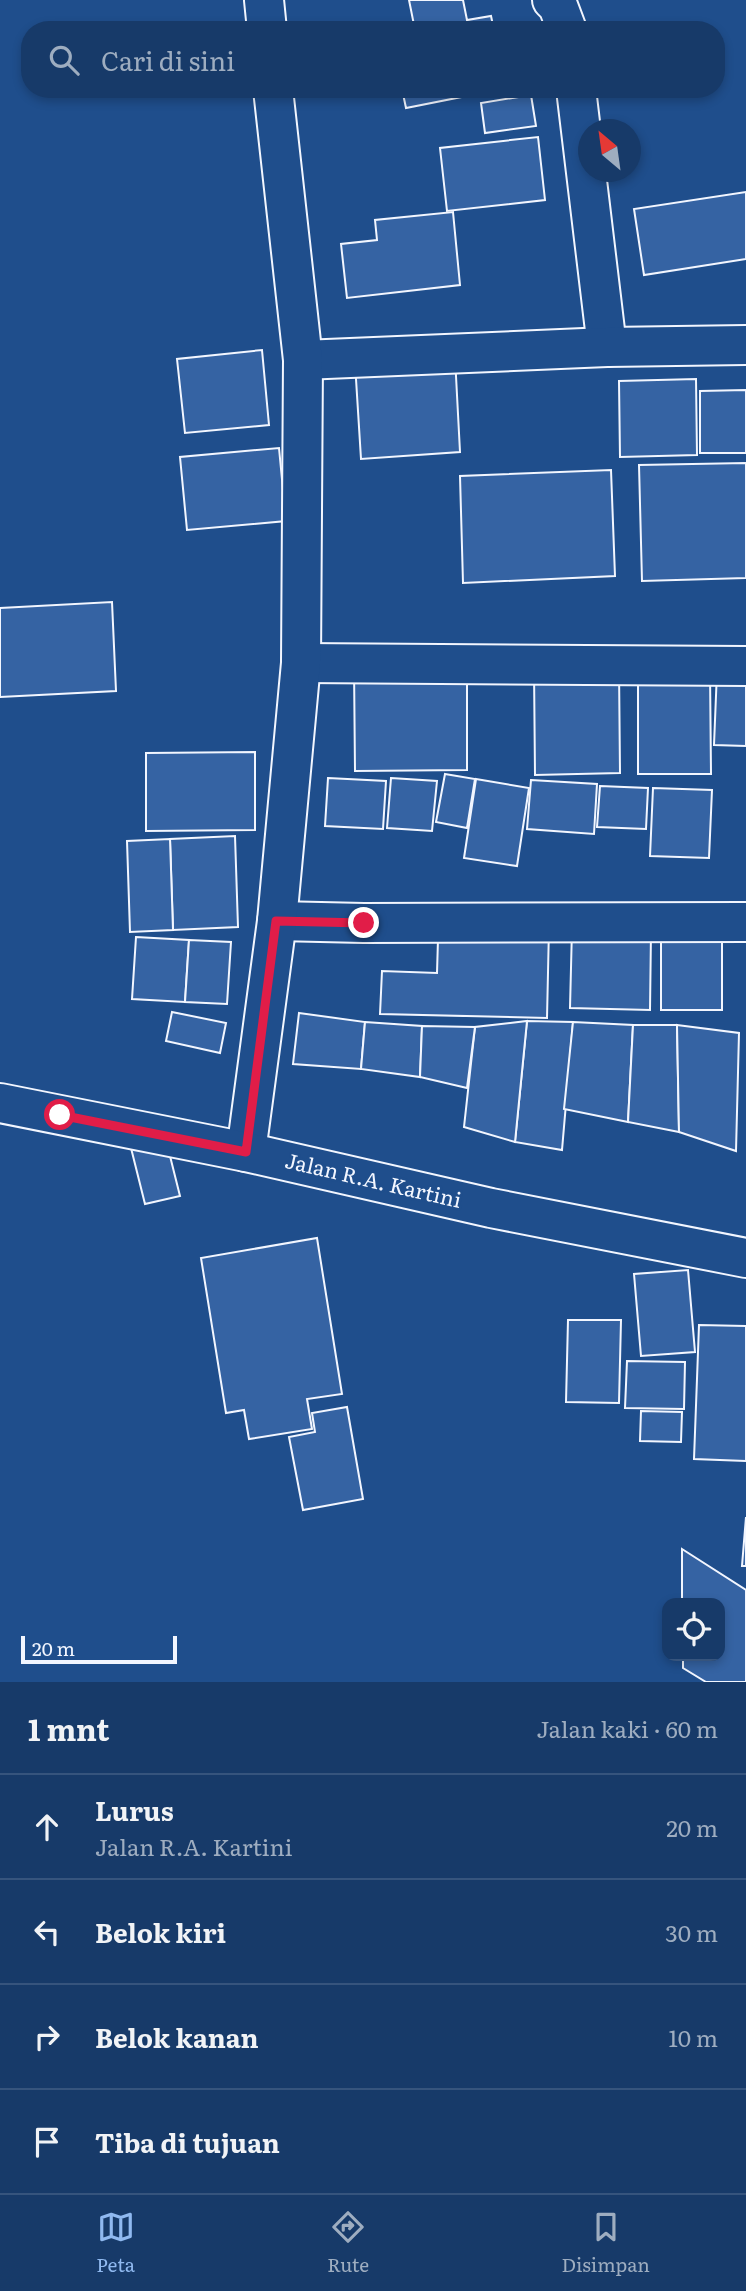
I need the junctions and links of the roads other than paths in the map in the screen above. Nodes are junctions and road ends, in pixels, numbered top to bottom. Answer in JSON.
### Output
{"nodes":[{"id":1,"x":264,"y":0,"type":"edge"},
{"id":2,"x":273,"y":0,"type":"edge"},
{"id":3,"x":552,"y":0,"type":"edge"},
{"id":4,"x":266,"y":21,"type":"edge"},
{"id":5,"x":564,"y":21,"type":"edge"},
{"id":6,"x":274,"y":98,"type":"edge"},
{"id":7,"x":577,"y":98,"type":"edge"},
{"id":8,"x":746,"y":345,"type":"edge"},
{"id":9,"x":607,"y":346,"type":"junction"},
{"id":10,"x":303,"y":360,"type":"junction"},
{"id":11,"x":301,"y":663,"type":"junction"},
{"id":12,"x":746,"y":666,"type":"edge"},
{"id":13,"x":276,"y":921,"type":"junction"},
{"id":14,"x":746,"y":922,"type":"edge"},
{"id":15,"x":0,"y":1102,"type":"edge"},
{"id":16,"x":246,"y":1152,"type":"junction"},
{"id":17,"x":746,"y":1258,"type":"edge"}],
"edges":[{"from":1,"to":2,"type":"street"},
{"from":1,"to":4,"type":"street"},
{"from":3,"to":5,"type":"street"},
{"from":6,"to":10,"type":"street"},
{"from":7,"to":9,"type":"street"},
{"from":8,"to":9,"type":"street"},
{"from":9,"to":10,"type":"street"},
{"from":10,"to":11,"type":"street"},
{"from":11,"to":12,"type":"street"},
{"from":11,"to":13,"type":"street"},
{"from":13,"to":14,"type":"street"},
{"from":13,"to":16,"type":"street"},
{"from":15,"to":16,"type":"street","name":"Jalan R.A. Kartini"},
{"from":16,"to":17,"type":"street","name":"Jalan R.A. Kartini"}]}
